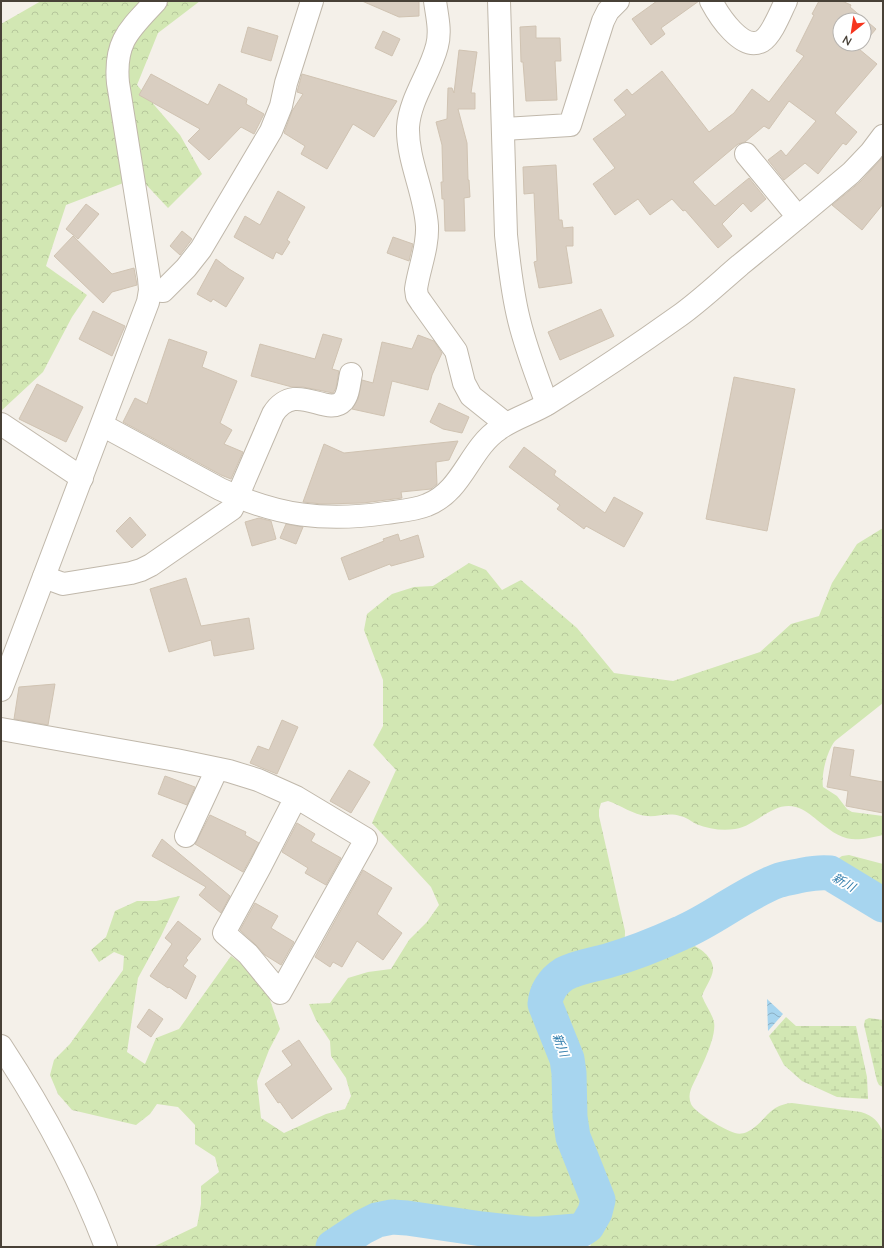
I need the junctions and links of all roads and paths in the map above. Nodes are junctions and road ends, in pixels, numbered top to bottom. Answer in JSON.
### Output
{"nodes":[{"id":1,"x":156,"y":1,"type":"edge"},
{"id":2,"x":435,"y":1,"type":"edge"},
{"id":3,"x":498,"y":1,"type":"edge"},
{"id":4,"x":618,"y":1,"type":"edge"},
{"id":5,"x":710,"y":1,"type":"edge"},
{"id":6,"x":786,"y":1,"type":"edge"},
{"id":7,"x":309,"y":4,"type":"edge"},
{"id":8,"x":503,"y":129,"type":"junction"},
{"id":9,"x":883,"y":136,"type":"edge"},
{"id":10,"x":746,"y":154,"type":"dead end"},
{"id":11,"x":798,"y":217,"type":"junction"},
{"id":12,"x":150,"y":290,"type":"junction"},
{"id":13,"x":351,"y":374,"type":"dead end"},
{"id":14,"x":547,"y":404,"type":"junction"},
{"id":15,"x":1,"y":424,"type":"edge"},
{"id":16,"x":506,"y":424,"type":"junction"},
{"id":17,"x":102,"y":425,"type":"junction"},
{"id":18,"x":82,"y":478,"type":"junction"},
{"id":19,"x":237,"y":497,"type":"junction"},
{"id":20,"x":44,"y":577,"type":"junction"},
{"id":21,"x":1,"y":690,"type":"edge"},
{"id":22,"x":1,"y":730,"type":"edge"},
{"id":23,"x":217,"y":769,"type":"junction"},
{"id":24,"x":296,"y":797,"type":"junction"},
{"id":25,"x":186,"y":836,"type":"dead end"},
{"id":26,"x":1,"y":1046,"type":"edge"},
{"id":27,"x":106,"y":1247,"type":"edge"}],
"edges":[{"from":1,"to":12,"type":"street"},
{"from":2,"to":16,"type":"street"},
{"from":3,"to":8,"type":"street"},
{"from":4,"to":8,"type":"street"},
{"from":5,"to":6,"type":"street"},
{"from":7,"to":12,"type":"street"},
{"from":8,"to":14,"type":"street"},
{"from":9,"to":11,"type":"street"},
{"from":10,"to":11,"type":"street"},
{"from":11,"to":14,"type":"street"},
{"from":12,"to":17,"type":"street"},
{"from":13,"to":19,"type":"street"},
{"from":14,"to":16,"type":"street"},
{"from":15,"to":18,"type":"street"},
{"from":16,"to":19,"type":"street"},
{"from":17,"to":18,"type":"street"},
{"from":17,"to":19,"type":"street"},
{"from":18,"to":20,"type":"street"},
{"from":19,"to":20,"type":"street"},
{"from":20,"to":21,"type":"street"},
{"from":22,"to":23,"type":"street"},
{"from":23,"to":24,"type":"street"},
{"from":23,"to":25,"type":"street"},
{"from":24,"to":24,"type":"street"},
{"from":26,"to":27,"type":"street"}]}
